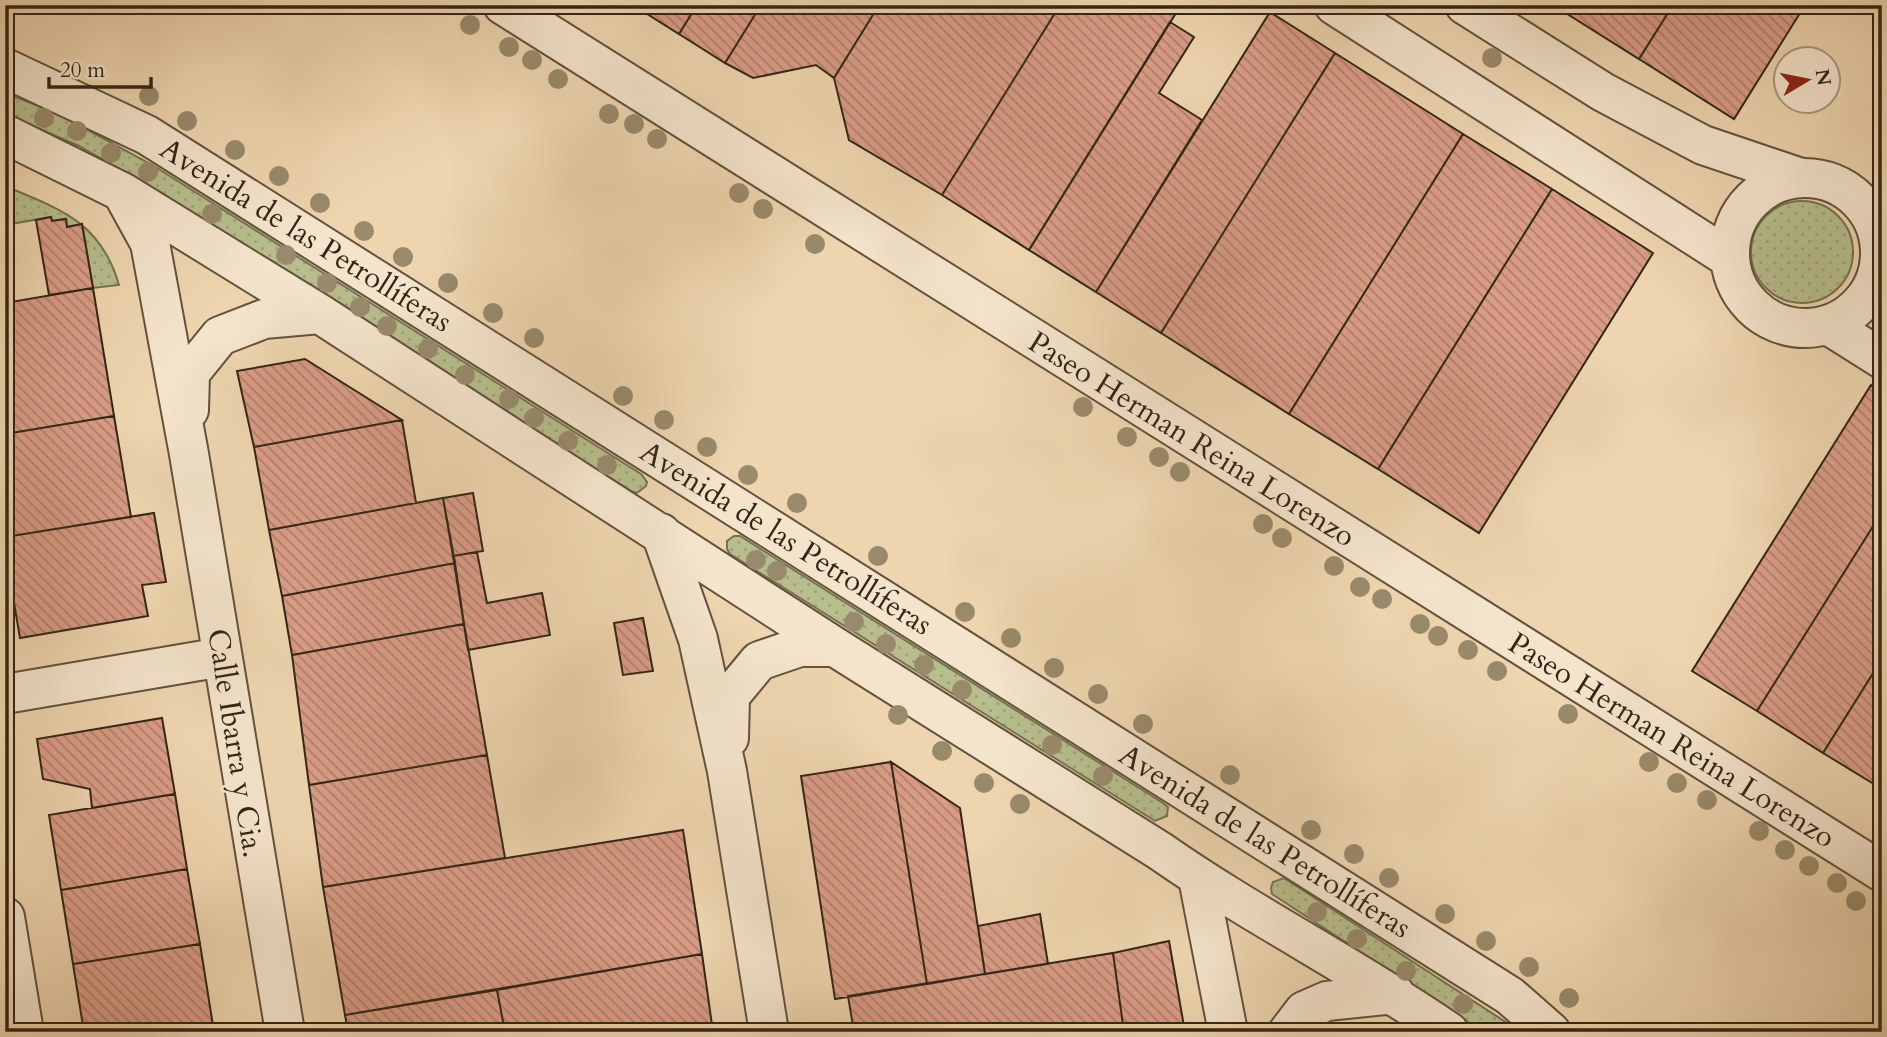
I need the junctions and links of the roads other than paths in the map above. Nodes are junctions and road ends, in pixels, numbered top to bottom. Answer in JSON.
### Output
{"nodes":[{"id":1,"x":503,"y":5,"type":"edge"},
{"id":2,"x":1334,"y":5,"type":"edge"},
{"id":3,"x":1465,"y":5,"type":"edge"},
{"id":4,"x":5,"y":42,"type":"edge"},
{"id":5,"x":5,"y":68,"type":"edge"},
{"id":6,"x":5,"y":134,"type":"edge"},
{"id":7,"x":147,"y":135,"type":"junction"},
{"id":8,"x":1798,"y":177,"type":"junction"},
{"id":9,"x":122,"y":192,"type":"junction"},
{"id":10,"x":1729,"y":258,"type":"junction"},
{"id":11,"x":1880,"y":271,"type":"edge"},
{"id":12,"x":320,"y":314,"type":"junction"},
{"id":13,"x":1828,"y":325,"type":"junction"},
{"id":14,"x":1882,"y":359,"type":"edge"},
{"id":15,"x":189,"y":454,"type":"junction"},
{"id":16,"x":661,"y":533,"type":"junction"},
{"id":17,"x":835,"y":647,"type":"junction"},
{"id":18,"x":222,"y":657,"type":"junction"},
{"id":19,"x":5,"y":694,"type":"edge"},
{"id":20,"x":727,"y":771,"type":"junction"},
{"id":21,"x":1882,"y":872,"type":"edge"},
{"id":22,"x":1199,"y":878,"type":"junction"},
{"id":23,"x":5,"y":917,"type":"edge"},
{"id":24,"x":1395,"y":994,"type":"junction"},
{"id":25,"x":24,"y":1032,"type":"edge"},
{"id":26,"x":285,"y":1032,"type":"edge"},
{"id":27,"x":769,"y":1032,"type":"edge"},
{"id":28,"x":1228,"y":1032,"type":"edge"},
{"id":29,"x":1288,"y":1032,"type":"edge"},
{"id":30,"x":1449,"y":1032,"type":"edge"},
{"id":31,"x":1551,"y":1032,"type":"edge"}],
"edges":[{"from":1,"to":21,"type":"street","name":"Paseo Herman Reina Lorenzo"},
{"from":2,"to":10,"type":"street"},
{"from":3,"to":8,"type":"street"},
{"from":4,"to":7,"type":"street"},
{"from":5,"to":7,"type":"street","name":"Avenida de las Petrollíferas"},
{"from":6,"to":9,"type":"street","name":"Avenida de las Petrollíferas"},
{"from":7,"to":31,"type":"street","name":"Avenida de las Petrollíferas"},
{"from":8,"to":10,"type":"street"},
{"from":8,"to":11,"type":"street"},
{"from":9,"to":12,"type":"street","name":"Avenida de las Petrollíferas"},
{"from":9,"to":15,"type":"street","name":"Calle Ibarra y Cia."},
{"from":10,"to":13,"type":"street"},
{"from":11,"to":13,"type":"street"},
{"from":12,"to":15,"type":"street","name":"Calle Ibarra y Cia."},
{"from":12,"to":16,"type":"street","name":"Avenida de las Petrollíferas"},
{"from":13,"to":14,"type":"street"},
{"from":15,"to":18,"type":"street","name":"Calle Ibarra y Cia."},
{"from":16,"to":17,"type":"street","name":"Avenida de las Petrollíferas"},
{"from":16,"to":20,"type":"street"},
{"from":17,"to":20,"type":"street"},
{"from":17,"to":22,"type":"street","name":"Avenida de las Petrollíferas"},
{"from":18,"to":19,"type":"street"},
{"from":18,"to":26,"type":"street","name":"Calle Ibarra y Cia."},
{"from":20,"to":27,"type":"street"},
{"from":22,"to":24,"type":"street","name":"Avenida de las Petrollíferas"},
{"from":22,"to":28,"type":"street"},
{"from":23,"to":25,"type":"street"},
{"from":24,"to":29,"type":"street"},
{"from":24,"to":30,"type":"street","name":"Avenida de las Petrollíferas"}]}
